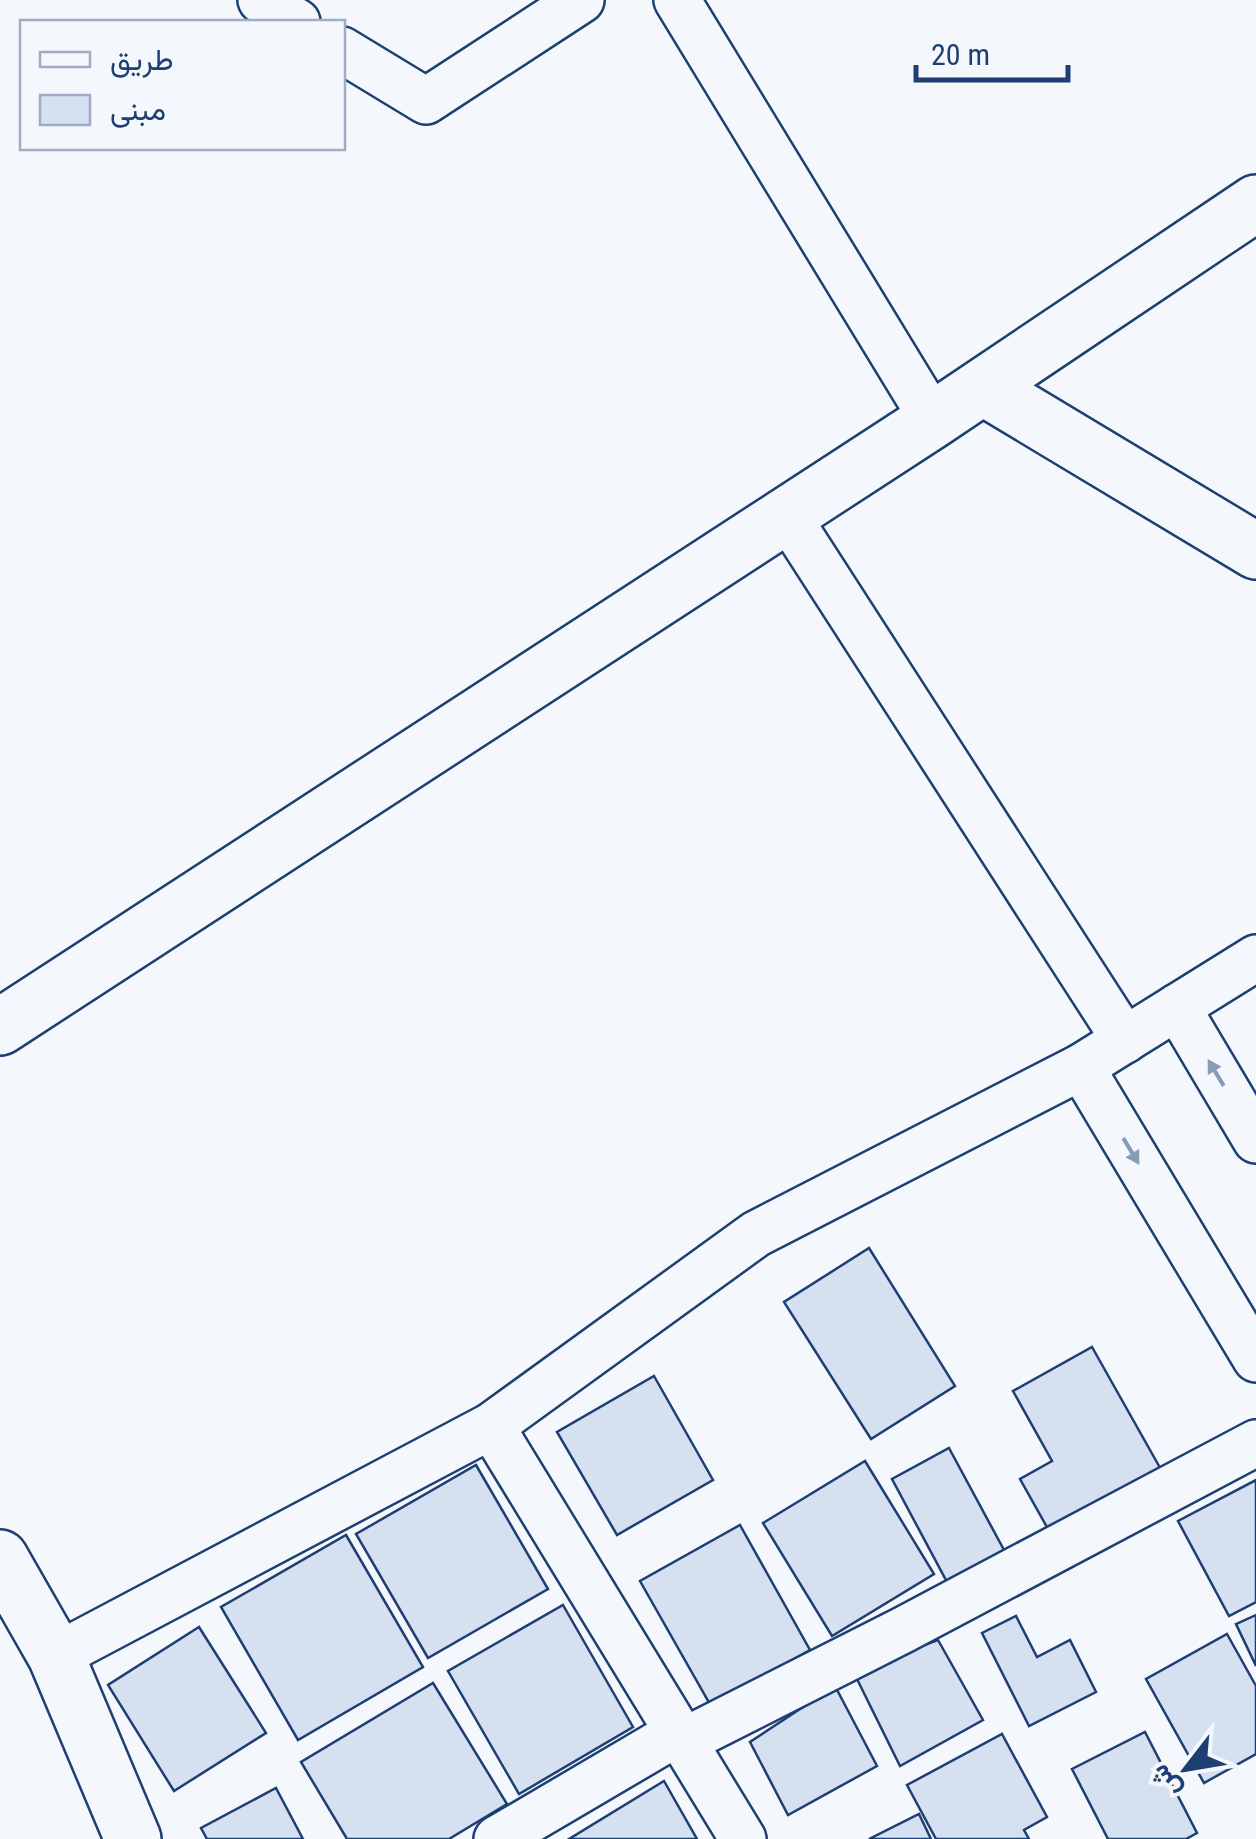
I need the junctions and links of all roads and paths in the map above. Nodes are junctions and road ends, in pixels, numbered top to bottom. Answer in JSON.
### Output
{"nodes":[{"id":1,"x":260,"y":0,"type":"edge"},
{"id":2,"x":580,"y":0,"type":"edge"},
{"id":3,"x":677,"y":0,"type":"edge"},
{"id":4,"x":294,"y":20,"type":"edge"},
{"id":5,"x":345,"y":52,"type":"edge"},
{"id":6,"x":1256,"y":203,"type":"edge"},
{"id":7,"x":983,"y":387,"type":"junction"},
{"id":8,"x":933,"y":420,"type":"junction"},
{"id":9,"x":786,"y":514,"type":"junction"},
{"id":10,"x":1256,"y":551,"type":"edge"},
{"id":11,"x":1256,"y":958,"type":"edge"},
{"id":12,"x":1177,"y":1007,"type":"junction"},
{"id":13,"x":0,"y":1026,"type":"edge"},
{"id":14,"x":1124,"y":1040,"type":"junction"},
{"id":15,"x":1081,"y":1068,"type":"junction"},
{"id":16,"x":1256,"y":1140,"type":"edge"},
{"id":17,"x":1256,"y":1359,"type":"edge"},
{"id":18,"x":490,"y":1426,"type":"junction"},
{"id":19,"x":1256,"y":1442,"type":"edge"},
{"id":20,"x":4,"y":1569,"type":"edge"},
{"id":21,"x":56,"y":1656,"type":"junction"},
{"id":22,"x":682,"y":1737,"type":"junction"},
{"id":23,"x":133,"y":1839,"type":"edge"},
{"id":24,"x":497,"y":1839,"type":"edge"},
{"id":25,"x":743,"y":1839,"type":"edge"}],
"edges":[{"from":1,"to":4,"type":"street"},
{"from":2,"to":5,"type":"street"},
{"from":3,"to":8,"type":"street"},
{"from":6,"to":7,"type":"street"},
{"from":7,"to":8,"type":"street"},
{"from":7,"to":10,"type":"street"},
{"from":8,"to":9,"type":"street"},
{"from":9,"to":13,"type":"street"},
{"from":9,"to":14,"type":"street"},
{"from":11,"to":12,"type":"street"},
{"from":12,"to":14,"type":"street"},
{"from":16,"to":12,"type":"street","one_way":true},
{"from":14,"to":15,"type":"street"},
{"from":15,"to":17,"type":"street","one_way":true},
{"from":15,"to":18,"type":"street"},
{"from":18,"to":21,"type":"street"},
{"from":18,"to":22,"type":"street"},
{"from":19,"to":22,"type":"street"},
{"from":20,"to":21,"type":"street"},
{"from":21,"to":23,"type":"street"},
{"from":22,"to":24,"type":"street"},
{"from":22,"to":25,"type":"street"}]}
